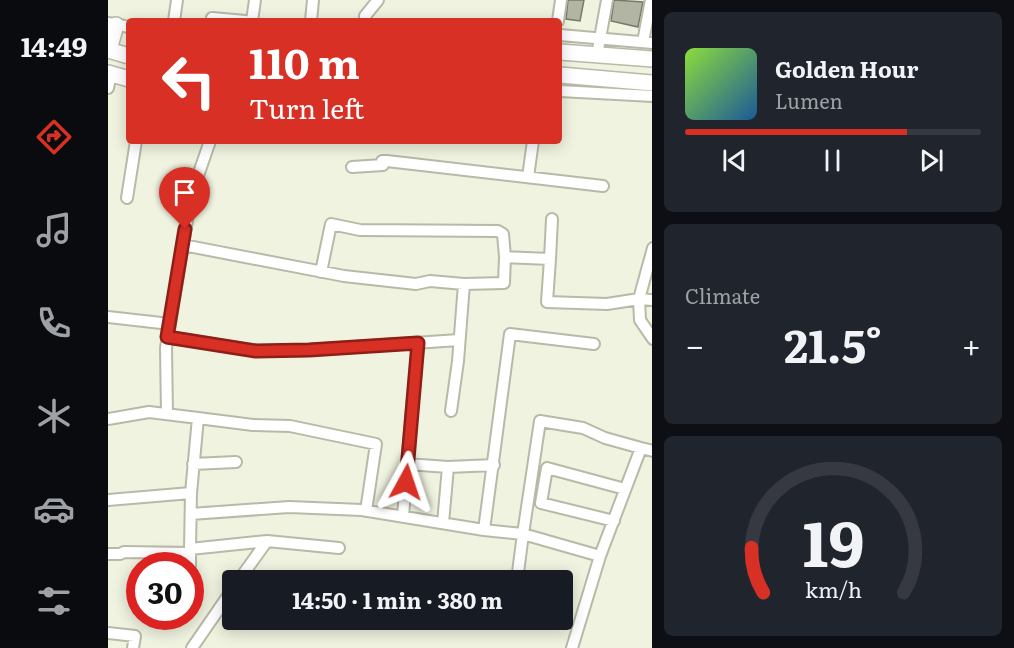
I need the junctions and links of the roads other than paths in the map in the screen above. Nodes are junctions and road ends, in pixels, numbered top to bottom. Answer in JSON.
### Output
{"nodes":[{"id":1,"x":177,"y":0,"type":"edge"},
{"id":2,"x":255,"y":0,"type":"edge"},
{"id":3,"x":313,"y":0,"type":"edge"},
{"id":4,"x":378,"y":0,"type":"edge"},
{"id":5,"x":561,"y":0,"type":"edge"},
{"id":6,"x":608,"y":0,"type":"edge"},
{"id":7,"x":651,"y":0,"type":"edge"},
{"id":8,"x":174,"y":18,"type":"edge"},
{"id":9,"x":252,"y":18,"type":"edge"},
{"id":10,"x":311,"y":18,"type":"edge"},
{"id":11,"x":365,"y":18,"type":"edge"},
{"id":12,"x":558,"y":18,"type":"edge"},
{"id":13,"x":118,"y":25,"type":"edge"},
{"id":14,"x":562,"y":35,"type":"edge"},
{"id":15,"x":599,"y":38,"type":"junction"},
{"id":16,"x":648,"y":43,"type":"edge"},
{"id":17,"x":109,"y":50,"type":"edge"},
{"id":18,"x":562,"y":52,"type":"edge"},
{"id":19,"x":126,"y":55,"type":"edge"},
{"id":20,"x":597,"y":55,"type":"junction"},
{"id":21,"x":652,"y":59,"type":"edge"},
{"id":22,"x":562,"y":75,"type":"edge"},
{"id":23,"x":109,"y":78,"type":"edge"},
{"id":24,"x":126,"y":79,"type":"edge"},
{"id":25,"x":652,"y":83,"type":"edge"},
{"id":26,"x":610,"y":87,"type":"junction"},
{"id":27,"x":562,"y":91,"type":"edge"},
{"id":28,"x":652,"y":96,"type":"edge"},
{"id":29,"x":135,"y":144,"type":"edge"},
{"id":30,"x":209,"y":144,"type":"edge"},
{"id":31,"x":533,"y":144,"type":"edge"},
{"id":32,"x":352,"y":167,"type":"dead end"},
{"id":33,"x":528,"y":177,"type":"junction"},
{"id":34,"x":603,"y":186,"type":"dead end"},
{"id":35,"x":127,"y":198,"type":"dead end"},
{"id":36,"x":552,"y":219,"type":"dead end"},
{"id":37,"x":183,"y":245,"type":"junction"},
{"id":38,"x":652,"y":248,"type":"edge"},
{"id":39,"x":506,"y":257,"type":"junction"},
{"id":40,"x":550,"y":259,"type":"junction"},
{"id":41,"x":321,"y":272,"type":"junction"},
{"id":42,"x":464,"y":284,"type":"junction"},
{"id":43,"x":639,"y":299,"type":"junction"},
{"id":44,"x":652,"y":300,"type":"edge"},
{"id":45,"x":108,"y":316,"type":"edge"},
{"id":46,"x":170,"y":324,"type":"junction"},
{"id":47,"x":167,"y":337,"type":"junction"},
{"id":48,"x":652,"y":339,"type":"edge"},
{"id":49,"x":459,"y":340,"type":"junction"},
{"id":50,"x":418,"y":343,"type":"junction"},
{"id":51,"x":594,"y":344,"type":"dead end"},
{"id":52,"x":451,"y":411,"type":"dead end"},
{"id":53,"x":167,"y":414,"type":"junction"},
{"id":54,"x":198,"y":418,"type":"junction"},
{"id":55,"x":108,"y":419,"type":"edge"},
{"id":56,"x":641,"y":448,"type":"junction"},
{"id":57,"x":652,"y":451,"type":"edge"},
{"id":58,"x":236,"y":462,"type":"dead end"},
{"id":59,"x":193,"y":464,"type":"junction"},
{"id":60,"x":407,"y":464,"type":"junction"},
{"id":61,"x":494,"y":465,"type":"junction"},
{"id":62,"x":448,"y":467,"type":"junction"},
{"id":63,"x":625,"y":489,"type":"junction"},
{"id":64,"x":191,"y":493,"type":"junction"},
{"id":65,"x":108,"y":500,"type":"edge"},
{"id":66,"x":366,"y":511,"type":"junction"},
{"id":67,"x":191,"y":514,"type":"junction"},
{"id":68,"x":403,"y":517,"type":"junction"},
{"id":69,"x":614,"y":521,"type":"junction"},
{"id":70,"x":443,"y":523,"type":"junction"},
{"id":71,"x":484,"y":530,"type":"junction"},
{"id":72,"x":523,"y":534,"type":"junction"},
{"id":73,"x":267,"y":541,"type":"junction"},
{"id":74,"x":339,"y":548,"type":"dead end"},
{"id":75,"x":190,"y":551,"type":"junction"},
{"id":76,"x":108,"y":554,"type":"edge"},
{"id":77,"x":600,"y":556,"type":"junction"},
{"id":78,"x":246,"y":570,"type":"edge"},
{"id":79,"x":518,"y":570,"type":"edge"},
{"id":80,"x":222,"y":604,"type":"edge"},
{"id":81,"x":108,"y":633,"type":"edge"},
{"id":82,"x":133,"y":648,"type":"edge"},
{"id":83,"x":192,"y":648,"type":"edge"},
{"id":84,"x":572,"y":648,"type":"edge"}],
"edges":[{"from":1,"to":8,"type":"street"},
{"from":2,"to":9,"type":"street"},
{"from":3,"to":10,"type":"street"},
{"from":4,"to":11,"type":"street"},
{"from":5,"to":12,"type":"street"},
{"from":6,"to":15,"type":"street"},
{"from":7,"to":16,"type":"street"},
{"from":13,"to":17,"type":"highway"},
{"from":14,"to":15,"type":"street"},
{"from":15,"to":16,"type":"street"},
{"from":15,"to":20,"type":"street"},
{"from":17,"to":19,"type":"highway"},
{"from":18,"to":20,"type":"highway"},
{"from":20,"to":21,"type":"highway"},
{"from":22,"to":26,"type":"highway"},
{"from":23,"to":24,"type":"highway"},
{"from":25,"to":26,"type":"highway"},
{"from":26,"to":27,"type":"street"},
{"from":26,"to":28,"type":"street"},
{"from":29,"to":35,"type":"street"},
{"from":30,"to":37,"type":"street"},
{"from":31,"to":33,"type":"street"},
{"from":32,"to":33,"type":"street"},
{"from":33,"to":34,"type":"street"},
{"from":36,"to":40,"type":"street"},
{"from":37,"to":41,"type":"street"},
{"from":37,"to":46,"type":"street"},
{"from":38,"to":43,"type":"street"},
{"from":39,"to":40,"type":"street"},
{"from":39,"to":41,"type":"street"},
{"from":39,"to":42,"type":"street"},
{"from":40,"to":43,"type":"street"},
{"from":41,"to":42,"type":"street"},
{"from":42,"to":49,"type":"street"},
{"from":43,"to":44,"type":"street"},
{"from":43,"to":48,"type":"street"},
{"from":45,"to":46,"type":"street"},
{"from":46,"to":47,"type":"street"},
{"from":47,"to":50,"type":"street"},
{"from":47,"to":53,"type":"street"},
{"from":49,"to":50,"type":"street"},
{"from":49,"to":52,"type":"street"},
{"from":50,"to":60,"type":"street"},
{"from":51,"to":61,"type":"street"},
{"from":53,"to":54,"type":"street"},
{"from":53,"to":55,"type":"street"},
{"from":54,"to":59,"type":"street"},
{"from":54,"to":66,"type":"street"},
{"from":56,"to":57,"type":"street"},
{"from":56,"to":63,"type":"street"},
{"from":56,"to":72,"type":"street"},
{"from":58,"to":59,"type":"street"},
{"from":59,"to":64,"type":"street"},
{"from":60,"to":62,"type":"street"},
{"from":60,"to":68,"type":"street"},
{"from":61,"to":62,"type":"street"},
{"from":61,"to":71,"type":"street"},
{"from":62,"to":70,"type":"street"},
{"from":63,"to":69,"type":"street"},
{"from":63,"to":69,"type":"street"},
{"from":64,"to":65,"type":"street"},
{"from":64,"to":67,"type":"street"},
{"from":66,"to":67,"type":"street"},
{"from":66,"to":68,"type":"street"},
{"from":67,"to":75,"type":"street"},
{"from":68,"to":70,"type":"street"},
{"from":69,"to":77,"type":"street"},
{"from":70,"to":71,"type":"street"},
{"from":71,"to":72,"type":"street"},
{"from":72,"to":77,"type":"street"},
{"from":72,"to":79,"type":"street"},
{"from":73,"to":74,"type":"street"},
{"from":73,"to":75,"type":"street"},
{"from":73,"to":78,"type":"street"},
{"from":75,"to":76,"type":"street"},
{"from":77,"to":84,"type":"street"},
{"from":80,"to":83,"type":"street"},
{"from":81,"to":82,"type":"street"}]}
